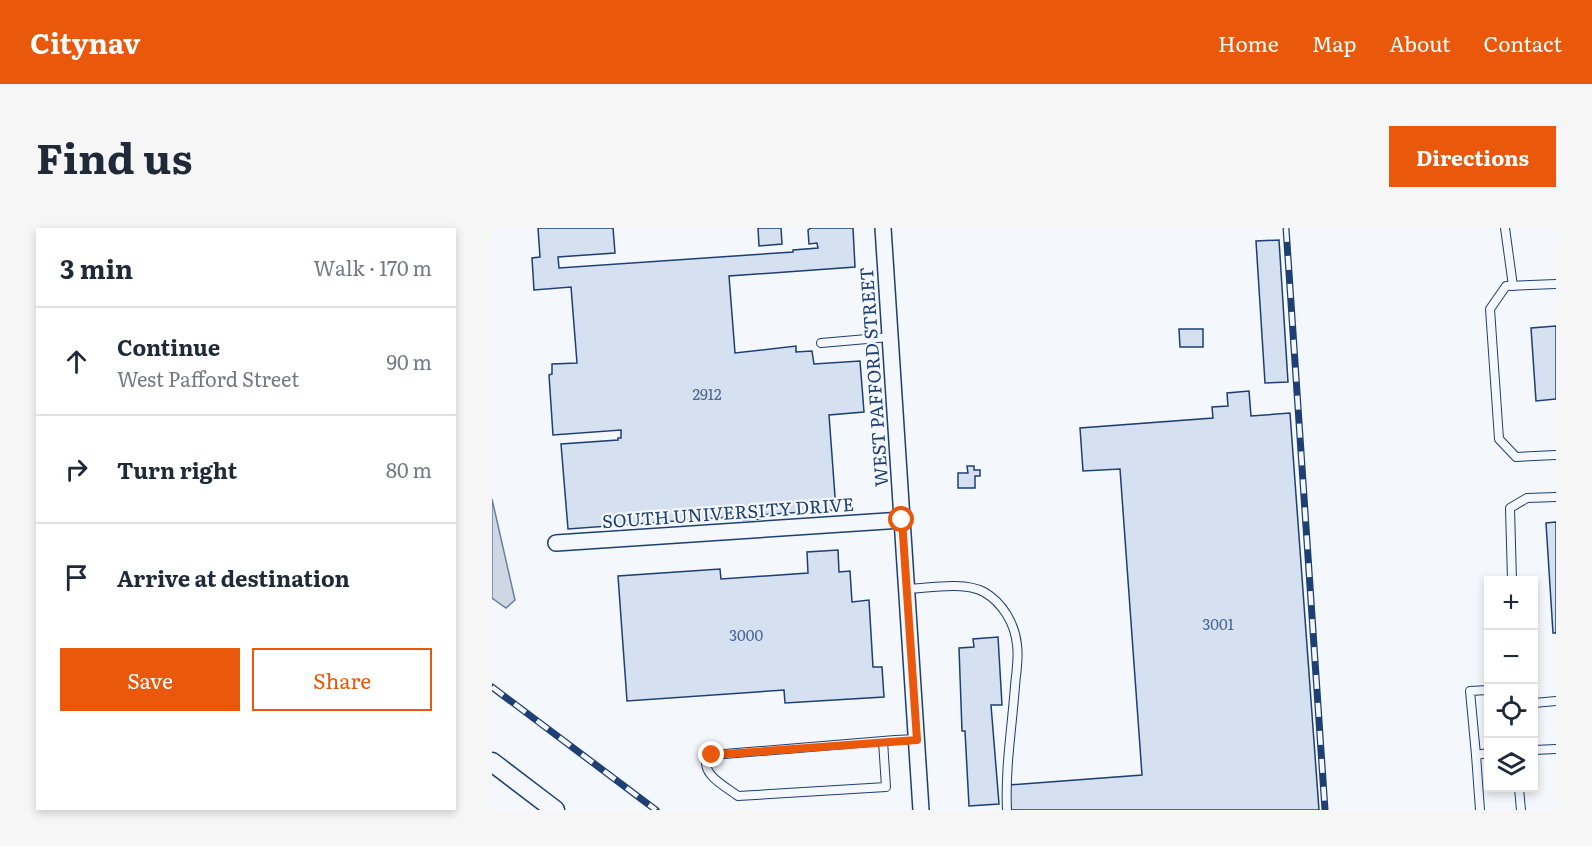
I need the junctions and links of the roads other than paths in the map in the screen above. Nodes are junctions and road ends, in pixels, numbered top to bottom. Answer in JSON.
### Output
{"nodes":[{"id":1,"x":883,"y":228,"type":"edge"},
{"id":2,"x":1505,"y":228,"type":"edge"},
{"id":3,"x":1556,"y":284,"type":"edge"},
{"id":4,"x":1513,"y":286,"type":"junction"},
{"id":5,"x":890,"y":337,"type":"junction"},
{"id":6,"x":821,"y":343,"type":"dead end"},
{"id":7,"x":1556,"y":455,"type":"edge"},
{"id":8,"x":1556,"y":497,"type":"edge"},
{"id":9,"x":902,"y":520,"type":"junction"},
{"id":10,"x":556,"y":543,"type":"dead end"},
{"id":11,"x":1512,"y":576,"type":"edge"},
{"id":12,"x":907,"y":589,"type":"junction"},
{"id":13,"x":1484,"y":690,"type":"edge"},
{"id":14,"x":1556,"y":701,"type":"edge"},
{"id":15,"x":1538,"y":703,"type":"edge"},
{"id":16,"x":917,"y":740,"type":"junction"},
{"id":17,"x":883,"y":741,"type":"junction"},
{"id":18,"x":1556,"y":748,"type":"edge"},
{"id":19,"x":1538,"y":750,"type":"edge"},
{"id":20,"x":1484,"y":754,"type":"edge"},
{"id":21,"x":1476,"y":755,"type":"junction"},
{"id":22,"x":492,"y":762,"type":"edge"},
{"id":23,"x":1520,"y":792,"type":"edge"},
{"id":24,"x":555,"y":810,"type":"edge"},
{"id":25,"x":921,"y":810,"type":"edge"},
{"id":26,"x":1007,"y":810,"type":"edge"},
{"id":27,"x":1480,"y":810,"type":"edge"},
{"id":28,"x":1521,"y":810,"type":"edge"}],
"edges":[{"from":1,"to":5,"type":"street","name":"WEST PAFFORD STREET"},
{"from":2,"to":4,"type":"lane"},
{"from":3,"to":4,"type":"lane"},
{"from":4,"to":7,"type":"lane"},
{"from":5,"to":6,"type":"lane"},
{"from":5,"to":9,"type":"street","name":"WEST PAFFORD STREET"},
{"from":8,"to":11,"type":"lane"},
{"from":9,"to":10,"type":"street","name":"SOUTH UNIVERSITY DRIVE"},
{"from":9,"to":12,"type":"street","name":"WEST PAFFORD STREET"},
{"from":12,"to":16,"type":"street","name":"WEST PAFFORD STREET"},
{"from":12,"to":26,"type":"lane"},
{"from":13,"to":21,"type":"lane"},
{"from":14,"to":15,"type":"lane"},
{"from":16,"to":17,"type":"lane"},
{"from":16,"to":25,"type":"street","name":"WEST PAFFORD STREET"},
{"from":17,"to":17,"type":"lane"},
{"from":18,"to":19,"type":"lane"},
{"from":20,"to":21,"type":"lane"},
{"from":21,"to":27,"type":"lane"},
{"from":22,"to":24,"type":"street"},
{"from":23,"to":28,"type":"lane"}]}
